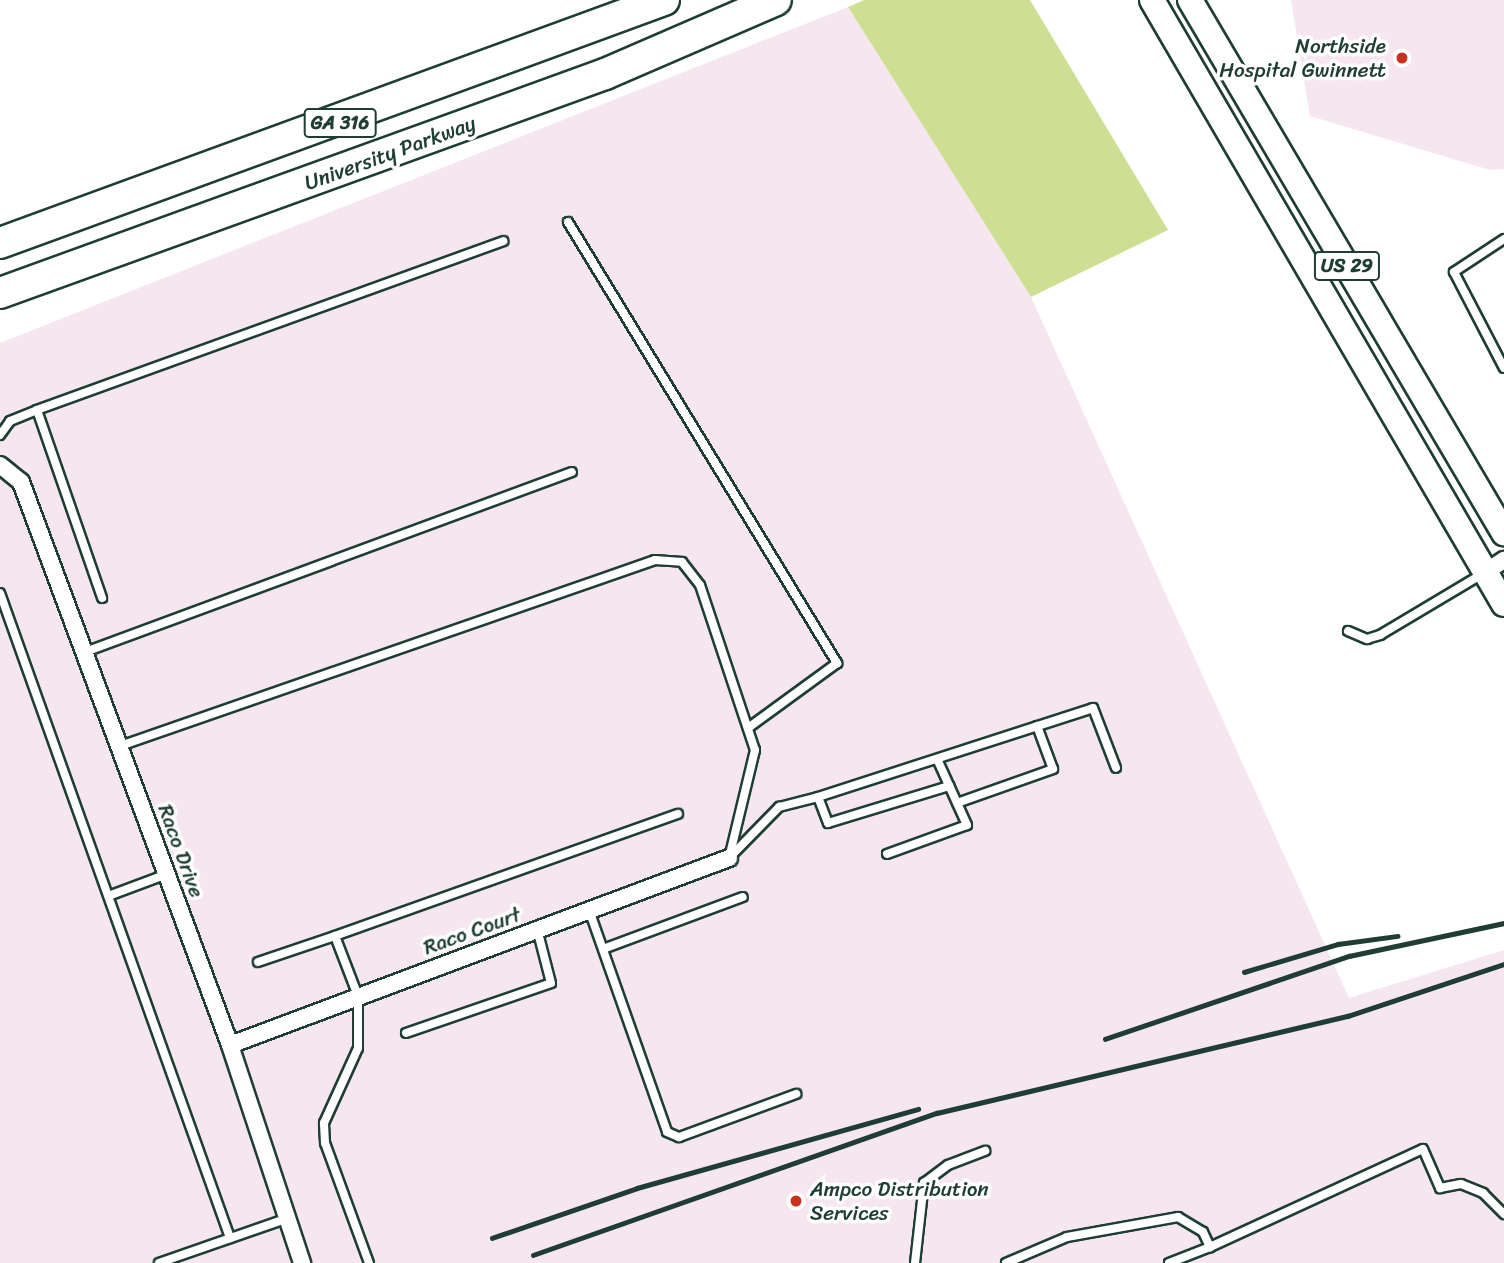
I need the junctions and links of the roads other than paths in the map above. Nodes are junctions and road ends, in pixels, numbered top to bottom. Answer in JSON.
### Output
{"nodes":[{"id":1,"x":664,"y":0,"type":"edge"},
{"id":2,"x":776,"y":0,"type":"edge"},
{"id":3,"x":1152,"y":0,"type":"edge"},
{"id":4,"x":1190,"y":0,"type":"edge"},
{"id":5,"x":568,"y":222,"type":"dead end"},
{"id":6,"x":152,"y":239,"type":"junction"},
{"id":7,"x":1504,"y":239,"type":"edge"},
{"id":8,"x":4,"y":241,"type":"edge"},
{"id":9,"x":503,"y":242,"type":"dead end"},
{"id":10,"x":0,"y":293,"type":"edge"},
{"id":11,"x":0,"y":309,"type":"edge"},
{"id":12,"x":1504,"y":368,"type":"edge"},
{"id":13,"x":37,"y":410,"type":"junction"},
{"id":14,"x":0,"y":435,"type":"edge"},
{"id":15,"x":0,"y":465,"type":"edge"},
{"id":16,"x":572,"y":472,"type":"dead end"},
{"id":17,"x":1504,"y":533,"type":"edge"},
{"id":18,"x":1495,"y":566,"type":"edge"},
{"id":19,"x":0,"y":593,"type":"edge"},
{"id":20,"x":103,"y":598,"type":"dead end"},
{"id":21,"x":1504,"y":604,"type":"edge"},
{"id":22,"x":1348,"y":631,"type":"dead end"},
{"id":23,"x":85,"y":652,"type":"junction"},
{"id":24,"x":1037,"y":726,"type":"junction"},
{"id":25,"x":748,"y":728,"type":"junction"},
{"id":26,"x":120,"y":746,"type":"junction"},
{"id":27,"x":937,"y":759,"type":"junction"},
{"id":28,"x":1116,"y":768,"type":"dead end"},
{"id":29,"x":949,"y":786,"type":"junction"},
{"id":30,"x":818,"y":797,"type":"junction"},
{"id":31,"x":957,"y":803,"type":"junction"},
{"id":32,"x":678,"y":814,"type":"dead end"},
{"id":33,"x":887,"y":854,"type":"dead end"},
{"id":34,"x":729,"y":858,"type":"junction"},
{"id":35,"x":167,"y":874,"type":"junction"},
{"id":36,"x":111,"y":895,"type":"junction"},
{"id":37,"x":743,"y":897,"type":"dead end"},
{"id":38,"x":589,"y":910,"type":"junction"},
{"id":39,"x":537,"y":929,"type":"junction"},
{"id":40,"x":335,"y":936,"type":"junction"},
{"id":41,"x":603,"y":949,"type":"junction"},
{"id":42,"x":258,"y":962,"type":"dead end"},
{"id":43,"x":358,"y":996,"type":"junction"},
{"id":44,"x":407,"y":1033,"type":"dead end"},
{"id":45,"x":230,"y":1045,"type":"junction"},
{"id":46,"x":796,"y":1094,"type":"dead end"},
{"id":47,"x":985,"y":1151,"type":"dead end"},
{"id":48,"x":1504,"y":1214,"type":"edge"},
{"id":49,"x":288,"y":1218,"type":"junction"},
{"id":50,"x":230,"y":1238,"type":"junction"},
{"id":51,"x":1210,"y":1247,"type":"junction"},
{"id":52,"x":159,"y":1263,"type":"edge"},
{"id":53,"x":302,"y":1263,"type":"edge"},
{"id":54,"x":369,"y":1263,"type":"edge"},
{"id":55,"x":915,"y":1263,"type":"edge"},
{"id":56,"x":1006,"y":1263,"type":"edge"},
{"id":57,"x":1169,"y":1263,"type":"edge"}],
"edges":[{"from":1,"to":8,"type":"highway","number":"GA 316"},
{"from":2,"to":6,"type":"highway","name":"University Parkway","number":"GA 316"},
{"from":3,"to":18,"type":"main road","number":"US 29"},
{"from":4,"to":17,"type":"main road","number":"US 29"},
{"from":5,"to":25,"type":"lane"},
{"from":6,"to":10,"type":"highway","name":"University Parkway","number":"GA 316"},
{"from":6,"to":11,"type":"highway"},
{"from":7,"to":12,"type":"lane"},
{"from":9,"to":13,"type":"lane"},
{"from":13,"to":14,"type":"lane"},
{"from":13,"to":20,"type":"lane"},
{"from":15,"to":23,"type":"street","name":"Raco Drive"},
{"from":16,"to":23,"type":"lane"},
{"from":18,"to":21,"type":"main road","number":"US 29"},
{"from":18,"to":22,"type":"lane"},
{"from":19,"to":36,"type":"lane"},
{"from":23,"to":26,"type":"street","name":"Raco Drive"},
{"from":24,"to":27,"type":"lane"},
{"from":24,"to":28,"type":"lane"},
{"from":24,"to":31,"type":"lane"},
{"from":25,"to":26,"type":"lane"},
{"from":25,"to":34,"type":"lane"},
{"from":26,"to":35,"type":"street","name":"Raco Drive"},
{"from":27,"to":29,"type":"lane"},
{"from":27,"to":30,"type":"lane"},
{"from":29,"to":30,"type":"lane"},
{"from":29,"to":31,"type":"lane"},
{"from":30,"to":34,"type":"lane"},
{"from":31,"to":33,"type":"lane"},
{"from":32,"to":40,"type":"lane"},
{"from":34,"to":38,"type":"street","name":"Raco Court"},
{"from":35,"to":36,"type":"lane"},
{"from":35,"to":45,"type":"street","name":"Raco Drive"},
{"from":36,"to":50,"type":"lane"},
{"from":37,"to":41,"type":"lane"},
{"from":38,"to":39,"type":"street","name":"Raco Court"},
{"from":38,"to":41,"type":"lane"},
{"from":39,"to":43,"type":"street","name":"Raco Court"},
{"from":39,"to":44,"type":"lane"},
{"from":40,"to":42,"type":"lane"},
{"from":40,"to":43,"type":"lane"},
{"from":41,"to":46,"type":"lane"},
{"from":43,"to":45,"type":"street","name":"Raco Court"},
{"from":43,"to":54,"type":"lane"},
{"from":45,"to":49,"type":"street","name":"Raco Drive"},
{"from":47,"to":55,"type":"lane"},
{"from":48,"to":51,"type":"lane"},
{"from":49,"to":50,"type":"lane"},
{"from":49,"to":53,"type":"street","name":"Raco Drive"},
{"from":50,"to":52,"type":"lane"},
{"from":51,"to":56,"type":"lane"},
{"from":51,"to":57,"type":"lane"}]}
